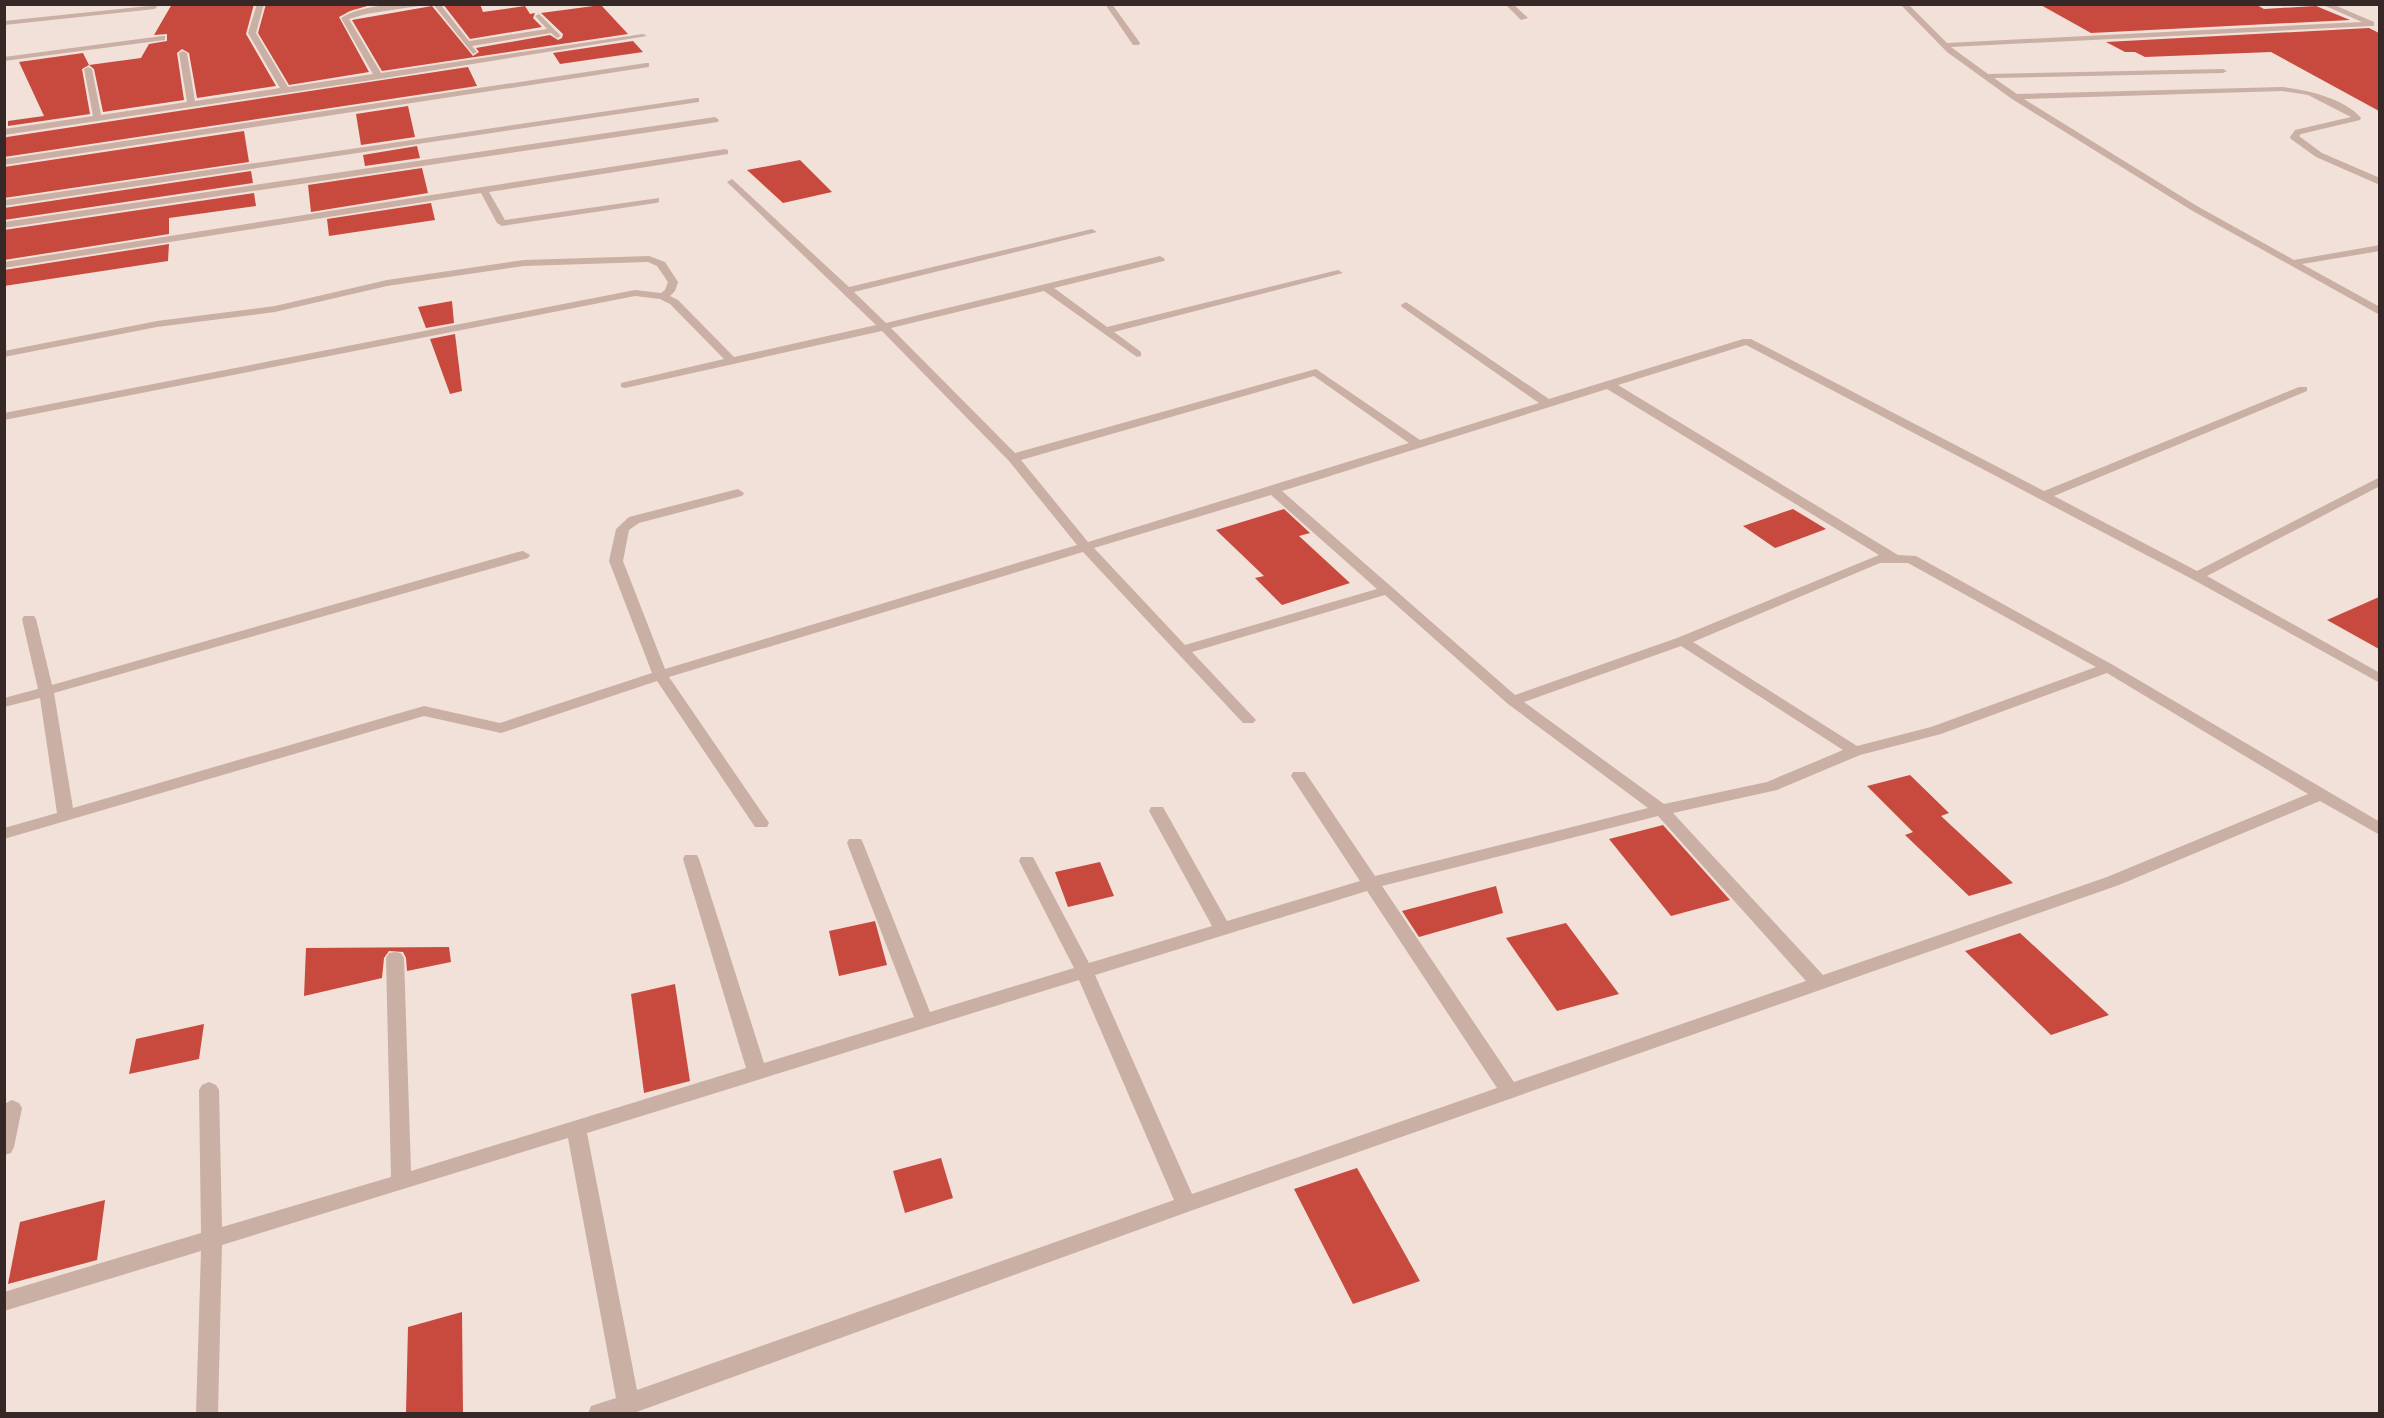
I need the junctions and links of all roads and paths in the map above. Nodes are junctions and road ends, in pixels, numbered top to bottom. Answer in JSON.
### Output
{"nodes":[{"id":1,"x":261,"y":4,"type":"edge"},
{"id":2,"x":428,"y":4,"type":"edge"},
{"id":3,"x":436,"y":4,"type":"edge"},
{"id":4,"x":1108,"y":4,"type":"edge"},
{"id":5,"x":1508,"y":4,"type":"edge"},
{"id":6,"x":1903,"y":4,"type":"edge"},
{"id":7,"x":2324,"y":4,"type":"edge"},
{"id":8,"x":155,"y":7,"type":"dead end"},
{"id":9,"x":539,"y":15,"type":"dead end"},
{"id":10,"x":1524,"y":18,"type":"dead end"},
{"id":11,"x":4,"y":23,"type":"edge"},
{"id":12,"x":552,"y":31,"type":"junction"},
{"id":13,"x":642,"y":36,"type":"dead end"},
{"id":14,"x":162,"y":38,"type":"dead end"},
{"id":15,"x":1136,"y":43,"type":"dead end"},
{"id":16,"x":467,"y":44,"type":"junction"},
{"id":17,"x":1945,"y":45,"type":"junction"},
{"id":18,"x":567,"y":48,"type":"junction"},
{"id":19,"x":183,"y":53,"type":"dead end"},
{"id":20,"x":4,"y":59,"type":"edge"},
{"id":21,"x":480,"y":61,"type":"junction"},
{"id":22,"x":646,"y":65,"type":"dead end"},
{"id":23,"x":88,"y":69,"type":"dead end"},
{"id":24,"x":2223,"y":71,"type":"dead end"},
{"id":25,"x":2192,"y":72,"type":"junction"},
{"id":26,"x":1989,"y":76,"type":"junction"},
{"id":27,"x":379,"y":77,"type":"junction"},
{"id":28,"x":286,"y":91,"type":"junction"},
{"id":29,"x":2222,"y":91,"type":"junction"},
{"id":30,"x":2015,"y":97,"type":"junction"},
{"id":31,"x":696,"y":100,"type":"dead end"},
{"id":32,"x":192,"y":105,"type":"junction"},
{"id":33,"x":98,"y":118,"type":"junction"},
{"id":34,"x":715,"y":120,"type":"dead end"},
{"id":35,"x":4,"y":132,"type":"edge"},
{"id":36,"x":725,"y":152,"type":"dead end"},
{"id":37,"x":4,"y":162,"type":"edge"},
{"id":38,"x":732,"y":182,"type":"dead end"},
{"id":39,"x":2379,"y":182,"type":"edge"},
{"id":40,"x":483,"y":189,"type":"junction"},
{"id":41,"x":656,"y":200,"type":"dead end"},
{"id":42,"x":4,"y":203,"type":"edge"},
{"id":43,"x":4,"y":225,"type":"edge"},
{"id":44,"x":1092,"y":232,"type":"dead end"},
{"id":45,"x":2379,"y":248,"type":"edge"},
{"id":46,"x":1160,"y":259,"type":"dead end"},
{"id":47,"x":2291,"y":263,"type":"junction"},
{"id":48,"x":4,"y":265,"type":"edge"},
{"id":49,"x":1338,"y":273,"type":"dead end"},
{"id":50,"x":1046,"y":287,"type":"junction"},
{"id":51,"x":847,"y":291,"type":"junction"},
{"id":52,"x":663,"y":296,"type":"junction"},
{"id":53,"x":1406,"y":305,"type":"dead end"},
{"id":54,"x":2379,"y":312,"type":"edge"},
{"id":55,"x":884,"y":327,"type":"junction"},
{"id":56,"x":1105,"y":331,"type":"junction"},
{"id":57,"x":4,"y":354,"type":"edge"},
{"id":58,"x":1137,"y":354,"type":"dead end"},
{"id":59,"x":732,"y":361,"type":"junction"},
{"id":60,"x":1608,"y":384,"type":"junction"},
{"id":61,"x":625,"y":385,"type":"dead end"},
{"id":62,"x":2303,"y":389,"type":"dead end"},
{"id":63,"x":1547,"y":403,"type":"junction"},
{"id":64,"x":4,"y":417,"type":"edge"},
{"id":65,"x":1416,"y":443,"type":"junction"},
{"id":66,"x":1013,"y":458,"type":"junction"},
{"id":67,"x":2378,"y":483,"type":"edge"},
{"id":68,"x":1273,"y":490,"type":"junction"},
{"id":69,"x":738,"y":493,"type":"dead end"},
{"id":70,"x":2043,"y":496,"type":"junction"},
{"id":71,"x":1085,"y":546,"type":"junction"},
{"id":72,"x":523,"y":555,"type":"dead end"},
{"id":73,"x":1894,"y":559,"type":"junction"},
{"id":74,"x":2197,"y":576,"type":"junction"},
{"id":75,"x":1388,"y":590,"type":"junction"},
{"id":76,"x":29,"y":618,"type":"dead end"},
{"id":77,"x":1682,"y":641,"type":"junction"},
{"id":78,"x":1183,"y":650,"type":"junction"},
{"id":79,"x":2108,"y":668,"type":"junction"},
{"id":80,"x":660,"y":675,"type":"junction"},
{"id":81,"x":2379,"y":679,"type":"edge"},
{"id":82,"x":46,"y":691,"type":"junction"},
{"id":83,"x":1513,"y":700,"type":"junction"},
{"id":84,"x":4,"y":703,"type":"edge"},
{"id":85,"x":1248,"y":720,"type":"dead end"},
{"id":86,"x":1855,"y":751,"type":"junction"},
{"id":87,"x":1299,"y":776,"type":"dead end"},
{"id":88,"x":2321,"y":795,"type":"junction"},
{"id":89,"x":1661,"y":810,"type":"junction"},
{"id":90,"x":1157,"y":811,"type":"dead end"},
{"id":91,"x":66,"y":816,"type":"junction"},
{"id":92,"x":761,"y":823,"type":"dead end"},
{"id":93,"x":2379,"y":830,"type":"edge"},
{"id":94,"x":4,"y":834,"type":"edge"},
{"id":95,"x":855,"y":843,"type":"dead end"},
{"id":96,"x":691,"y":859,"type":"dead end"},
{"id":97,"x":1028,"y":861,"type":"dead end"},
{"id":98,"x":1372,"y":883,"type":"junction"},
{"id":99,"x":1222,"y":929,"type":"junction"},
{"id":100,"x":395,"y":958,"type":"dead end"},
{"id":101,"x":1084,"y":971,"type":"junction"},
{"id":102,"x":1819,"y":983,"type":"junction"},
{"id":103,"x":924,"y":1020,"type":"junction"},
{"id":104,"x":757,"y":1071,"type":"junction"},
{"id":105,"x":209,"y":1090,"type":"dead end"},
{"id":106,"x":1510,"y":1091,"type":"junction"},
{"id":107,"x":12,"y":1108,"type":"dead end"},
{"id":108,"x":576,"y":1127,"type":"junction"},
{"id":109,"x":4,"y":1147,"type":"edge"},
{"id":110,"x":401,"y":1182,"type":"junction"},
{"id":111,"x":1186,"y":1204,"type":"junction"},
{"id":112,"x":213,"y":1240,"type":"junction"},
{"id":113,"x":4,"y":1302,"type":"edge"},
{"id":114,"x":628,"y":1404,"type":"junction"},
{"id":115,"x":207,"y":1413,"type":"edge"},
{"id":116,"x":599,"y":1413,"type":"edge"}],
"edges":[{"from":1,"to":28,"type":"street"},
{"from":2,"to":27,"type":"street"},
{"from":3,"to":16,"type":"street"},
{"from":4,"to":15,"type":"street"},
{"from":5,"to":10,"type":"street"},
{"from":6,"to":17,"type":"street"},
{"from":7,"to":17,"type":"street"},
{"from":8,"to":11,"type":"street"},
{"from":9,"to":12,"type":"street"},
{"from":12,"to":16,"type":"street"},
{"from":12,"to":18,"type":"street"},
{"from":13,"to":18,"type":"street"},
{"from":14,"to":20,"type":"street"},
{"from":16,"to":21,"type":"street"},
{"from":17,"to":26,"type":"street"},
{"from":18,"to":21,"type":"street"},
{"from":19,"to":32,"type":"street"},
{"from":21,"to":27,"type":"street"},
{"from":22,"to":37,"type":"street"},
{"from":23,"to":33,"type":"street"},
{"from":24,"to":25,"type":"street"},
{"from":25,"to":26,"type":"street"},
{"from":25,"to":29,"type":"street"},
{"from":26,"to":30,"type":"street"},
{"from":27,"to":28,"type":"street"},
{"from":28,"to":32,"type":"street"},
{"from":29,"to":30,"type":"street"},
{"from":29,"to":39,"type":"street"},
{"from":30,"to":47,"type":"street"},
{"from":31,"to":42,"type":"street"},
{"from":32,"to":33,"type":"street"},
{"from":33,"to":35,"type":"street"},
{"from":34,"to":43,"type":"street"},
{"from":36,"to":40,"type":"street"},
{"from":38,"to":51,"type":"street"},
{"from":40,"to":41,"type":"street"},
{"from":40,"to":48,"type":"street"},
{"from":44,"to":51,"type":"street"},
{"from":45,"to":47,"type":"street"},
{"from":46,"to":50,"type":"street"},
{"from":47,"to":54,"type":"street"},
{"from":49,"to":56,"type":"street"},
{"from":50,"to":55,"type":"street"},
{"from":50,"to":56,"type":"street"},
{"from":51,"to":55,"type":"street"},
{"from":52,"to":57,"type":"street"},
{"from":52,"to":59,"type":"street"},
{"from":52,"to":64,"type":"street"},
{"from":53,"to":63,"type":"street"},
{"from":55,"to":59,"type":"street"},
{"from":55,"to":66,"type":"street"},
{"from":56,"to":58,"type":"street"},
{"from":59,"to":61,"type":"street"},
{"from":60,"to":63,"type":"street"},
{"from":60,"to":70,"type":"street"},
{"from":60,"to":73,"type":"street"},
{"from":62,"to":70,"type":"street"},
{"from":63,"to":65,"type":"street"},
{"from":65,"to":66,"type":"street"},
{"from":65,"to":68,"type":"street"},
{"from":66,"to":71,"type":"street"},
{"from":67,"to":74,"type":"street"},
{"from":68,"to":71,"type":"street"},
{"from":68,"to":75,"type":"street"},
{"from":69,"to":80,"type":"street"},
{"from":70,"to":74,"type":"street"},
{"from":71,"to":78,"type":"street"},
{"from":71,"to":80,"type":"street"},
{"from":72,"to":82,"type":"street"},
{"from":73,"to":77,"type":"street"},
{"from":73,"to":79,"type":"street"},
{"from":74,"to":81,"type":"street"},
{"from":75,"to":78,"type":"street"},
{"from":75,"to":83,"type":"street"},
{"from":76,"to":82,"type":"street"},
{"from":77,"to":83,"type":"street"},
{"from":77,"to":86,"type":"street"},
{"from":78,"to":85,"type":"street"},
{"from":79,"to":86,"type":"street"},
{"from":79,"to":88,"type":"street"},
{"from":80,"to":91,"type":"street"},
{"from":80,"to":92,"type":"street"},
{"from":82,"to":84,"type":"street"},
{"from":82,"to":91,"type":"street"},
{"from":83,"to":89,"type":"street"},
{"from":86,"to":89,"type":"street"},
{"from":87,"to":98,"type":"street"},
{"from":88,"to":93,"type":"street"},
{"from":88,"to":102,"type":"street"},
{"from":89,"to":98,"type":"street"},
{"from":89,"to":102,"type":"street"},
{"from":90,"to":99,"type":"street"},
{"from":91,"to":94,"type":"street"},
{"from":95,"to":103,"type":"street"},
{"from":96,"to":104,"type":"street"},
{"from":97,"to":101,"type":"street"},
{"from":98,"to":99,"type":"street"},
{"from":98,"to":106,"type":"street"},
{"from":99,"to":101,"type":"street"},
{"from":100,"to":110,"type":"street"},
{"from":101,"to":103,"type":"street"},
{"from":101,"to":111,"type":"street"},
{"from":102,"to":106,"type":"street"},
{"from":103,"to":104,"type":"street"},
{"from":104,"to":108,"type":"street"},
{"from":105,"to":112,"type":"street"},
{"from":106,"to":111,"type":"street"},
{"from":107,"to":109,"type":"street"},
{"from":108,"to":110,"type":"street"},
{"from":108,"to":114,"type":"street"},
{"from":110,"to":112,"type":"street"},
{"from":111,"to":114,"type":"street"},
{"from":112,"to":113,"type":"street"},
{"from":112,"to":115,"type":"street"},
{"from":114,"to":116,"type":"street"}]}
